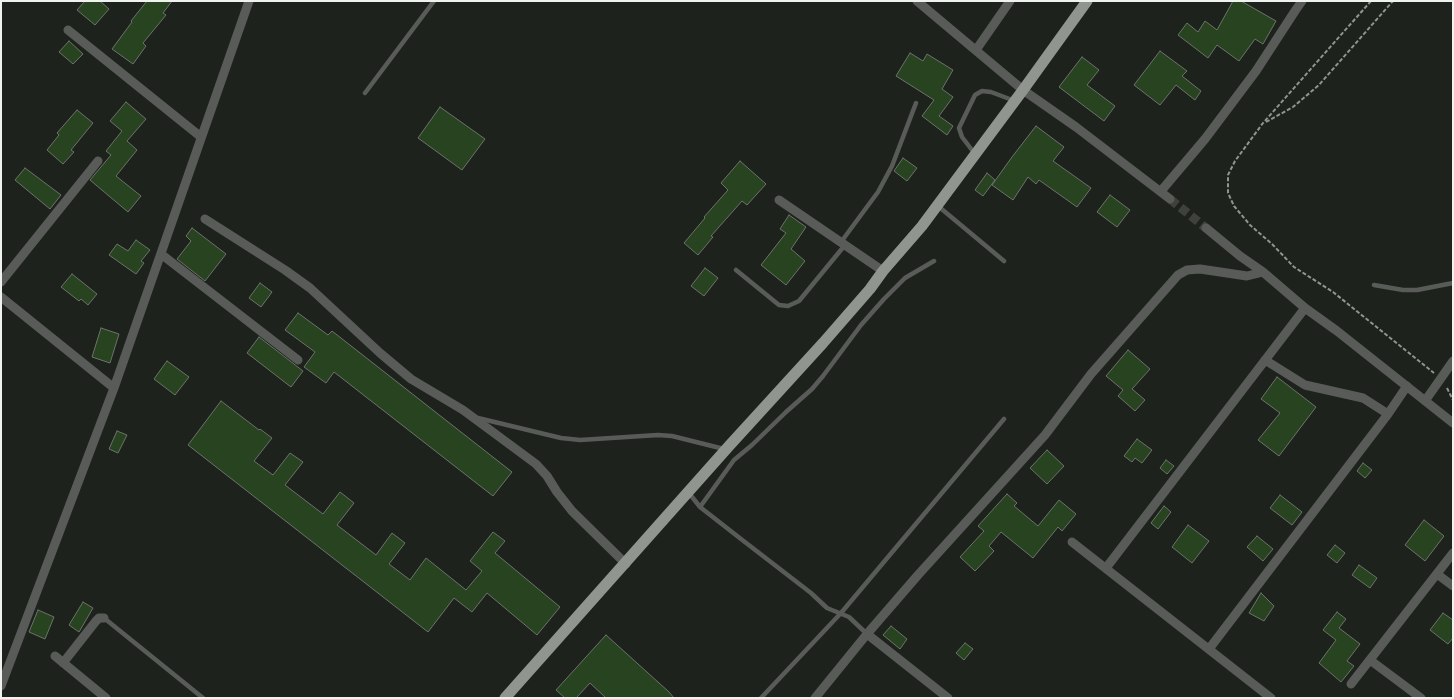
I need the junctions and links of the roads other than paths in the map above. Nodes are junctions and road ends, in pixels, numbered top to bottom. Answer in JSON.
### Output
{"nodes":[{"id":1,"x":249,"y":1,"type":"edge"},
{"id":2,"x":434,"y":1,"type":"edge"},
{"id":3,"x":917,"y":1,"type":"edge"},
{"id":4,"x":1010,"y":1,"type":"edge"},
{"id":5,"x":1087,"y":1,"type":"edge"},
{"id":6,"x":1302,"y":1,"type":"edge"},
{"id":7,"x":68,"y":30,"type":"dead end"},
{"id":8,"x":976,"y":50,"type":"junction"},
{"id":9,"x":1023,"y":90,"type":"junction"},
{"id":10,"x":364,"y":93,"type":"dead end"},
{"id":11,"x":1015,"y":101,"type":"junction"},
{"id":12,"x":916,"y":103,"type":"dead end"},
{"id":13,"x":201,"y":137,"type":"junction"},
{"id":14,"x":975,"y":154,"type":"junction"},
{"id":15,"x":98,"y":161,"type":"dead end"},
{"id":16,"x":1161,"y":191,"type":"junction"},
{"id":17,"x":1170,"y":199,"type":"tunnel mouth"},
{"id":18,"x":779,"y":200,"type":"dead end"},
{"id":19,"x":937,"y":206,"type":"junction"},
{"id":20,"x":205,"y":219,"type":"dead end"},
{"id":21,"x":1206,"y":228,"type":"tunnel mouth"},
{"id":22,"x":843,"y":244,"type":"junction"},
{"id":23,"x":161,"y":254,"type":"junction"},
{"id":24,"x":934,"y":261,"type":"dead end"},
{"id":25,"x":1004,"y":261,"type":"dead end"},
{"id":26,"x":736,"y":270,"type":"dead end"},
{"id":27,"x":883,"y":271,"type":"junction"},
{"id":28,"x":1263,"y":272,"type":"junction"},
{"id":29,"x":1,"y":282,"type":"edge"},
{"id":30,"x":1453,"y":283,"type":"edge"},
{"id":31,"x":1374,"y":285,"type":"dead end"},
{"id":32,"x":1,"y":297,"type":"edge"},
{"id":33,"x":1305,"y":308,"type":"junction"},
{"id":34,"x":298,"y":360,"type":"dead end"},
{"id":35,"x":1265,"y":360,"type":"junction"},
{"id":36,"x":1453,"y":361,"type":"edge"},
{"id":37,"x":1407,"y":386,"type":"junction"},
{"id":38,"x":114,"y":388,"type":"junction"},
{"id":39,"x":1425,"y":401,"type":"junction"},
{"id":40,"x":1388,"y":414,"type":"junction"},
{"id":41,"x":471,"y":416,"type":"junction"},
{"id":42,"x":1004,"y":419,"type":"dead end"},
{"id":43,"x":1453,"y":423,"type":"edge"},
{"id":44,"x":726,"y":450,"type":"junction"},
{"id":45,"x":689,"y":493,"type":"junction"},
{"id":46,"x":700,"y":507,"type":"junction"},
{"id":47,"x":1072,"y":542,"type":"dead end"},
{"id":48,"x":1453,"y":553,"type":"edge"},
{"id":49,"x":626,"y":564,"type":"junction"},
{"id":50,"x":1106,"y":568,"type":"junction"},
{"id":51,"x":1437,"y":574,"type":"junction"},
{"id":52,"x":1453,"y":586,"type":"edge"},
{"id":53,"x":841,"y":613,"type":"junction"},
{"id":54,"x":104,"y":618,"type":"joint"},
{"id":55,"x":867,"y":634,"type":"junction"},
{"id":56,"x":1208,"y":649,"type":"junction"},
{"id":57,"x":55,"y":656,"type":"dead end"},
{"id":58,"x":1370,"y":660,"type":"junction"},
{"id":59,"x":63,"y":663,"type":"junction"},
{"id":60,"x":1352,"y":684,"type":"dead end"},
{"id":61,"x":1,"y":686,"type":"edge"},
{"id":62,"x":106,"y":698,"type":"edge"},
{"id":63,"x":203,"y":698,"type":"edge"},
{"id":64,"x":505,"y":698,"type":"edge"},
{"id":65,"x":761,"y":698,"type":"edge"},
{"id":66,"x":815,"y":698,"type":"edge"},
{"id":67,"x":948,"y":698,"type":"edge"},
{"id":68,"x":1271,"y":698,"type":"edge"},
{"id":69,"x":1421,"y":698,"type":"edge"}],
"edges":[{"from":1,"to":13,"type":"street"},
{"from":2,"to":10,"type":"lane"},
{"from":3,"to":8,"type":"street"},
{"from":4,"to":8,"type":"street"},
{"from":5,"to":9,"type":"main road"},
{"from":6,"to":16,"type":"street"},
{"from":7,"to":13,"type":"street"},
{"from":8,"to":9,"type":"street"},
{"from":9,"to":11,"type":"main road"},
{"from":9,"to":16,"type":"street"},
{"from":11,"to":14,"type":"main road"},
{"from":11,"to":14,"type":"lane"},
{"from":12,"to":22,"type":"lane"},
{"from":13,"to":23,"type":"street"},
{"from":14,"to":19,"type":"main road"},
{"from":15,"to":29,"type":"street"},
{"from":16,"to":17,"type":"street"},
{"from":18,"to":22,"type":"street"},
{"from":19,"to":25,"type":"lane"},
{"from":19,"to":27,"type":"main road"},
{"from":20,"to":41,"type":"street"},
{"from":21,"to":28,"type":"street"},
{"from":22,"to":26,"type":"lane"},
{"from":22,"to":27,"type":"street"},
{"from":23,"to":34,"type":"street"},
{"from":23,"to":38,"type":"street"},
{"from":24,"to":46,"type":"lane"},
{"from":27,"to":44,"type":"main road"},
{"from":28,"to":33,"type":"street"},
{"from":28,"to":55,"type":"street"},
{"from":30,"to":31,"type":"lane"},
{"from":32,"to":38,"type":"street"},
{"from":33,"to":35,"type":"street"},
{"from":33,"to":37,"type":"street"},
{"from":35,"to":40,"type":"street"},
{"from":35,"to":50,"type":"street"},
{"from":36,"to":39,"type":"street"},
{"from":37,"to":39,"type":"street"},
{"from":37,"to":40,"type":"street"},
{"from":38,"to":61,"type":"street"},
{"from":39,"to":43,"type":"street"},
{"from":40,"to":56,"type":"street"},
{"from":41,"to":44,"type":"lane"},
{"from":41,"to":49,"type":"street"},
{"from":42,"to":53,"type":"lane"},
{"from":44,"to":45,"type":"main road"},
{"from":45,"to":46,"type":"lane"},
{"from":45,"to":49,"type":"main road"},
{"from":46,"to":53,"type":"lane"},
{"from":47,"to":50,"type":"street"},
{"from":48,"to":51,"type":"street"},
{"from":49,"to":64,"type":"main road"},
{"from":50,"to":56,"type":"street"},
{"from":51,"to":52,"type":"street"},
{"from":51,"to":58,"type":"street"},
{"from":53,"to":55,"type":"lane"},
{"from":53,"to":65,"type":"lane"},
{"from":54,"to":59,"type":"street"},
{"from":54,"to":63,"type":"lane"},
{"from":55,"to":66,"type":"street"},
{"from":55,"to":67,"type":"street"},
{"from":56,"to":68,"type":"street"},
{"from":57,"to":59,"type":"street"},
{"from":58,"to":60,"type":"street"},
{"from":58,"to":69,"type":"street"},
{"from":59,"to":62,"type":"street"}]}
